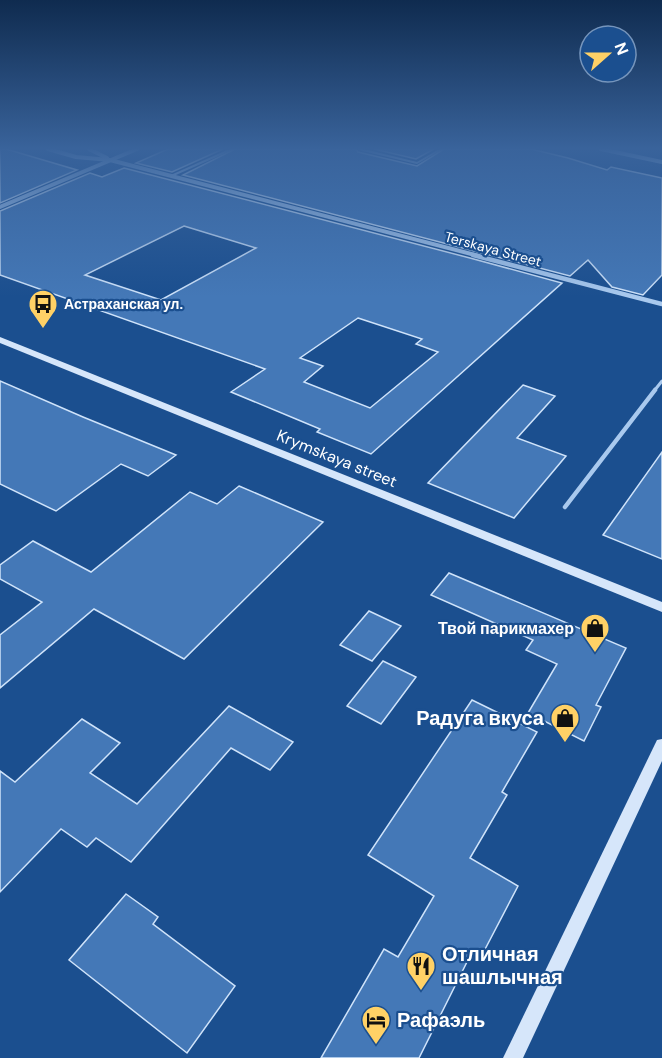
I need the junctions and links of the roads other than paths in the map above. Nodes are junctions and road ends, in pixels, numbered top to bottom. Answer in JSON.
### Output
{"nodes":[{"id":1,"x":20,"y":198,"type":"edge"},
{"id":2,"x":257,"y":198,"type":"edge"},
{"id":3,"x":0,"y":207,"type":"edge"},
{"id":4,"x":662,"y":304,"type":"edge"},
{"id":5,"x":0,"y":340,"type":"edge"},
{"id":6,"x":662,"y":381,"type":"edge"},
{"id":7,"x":565,"y":507,"type":"dead end"},
{"id":8,"x":662,"y":607,"type":"edge"},
{"id":9,"x":662,"y":745,"type":"edge"},
{"id":10,"x":513,"y":1058,"type":"edge"}],
"edges":[{"from":1,"to":3,"type":"street"},
{"from":2,"to":4,"type":"street","name":"Terskaya Street"},
{"from":5,"to":8,"type":"street","name":"Krymskaya street"},
{"from":6,"to":7,"type":"lane"},
{"from":9,"to":10,"type":"street"}]}
